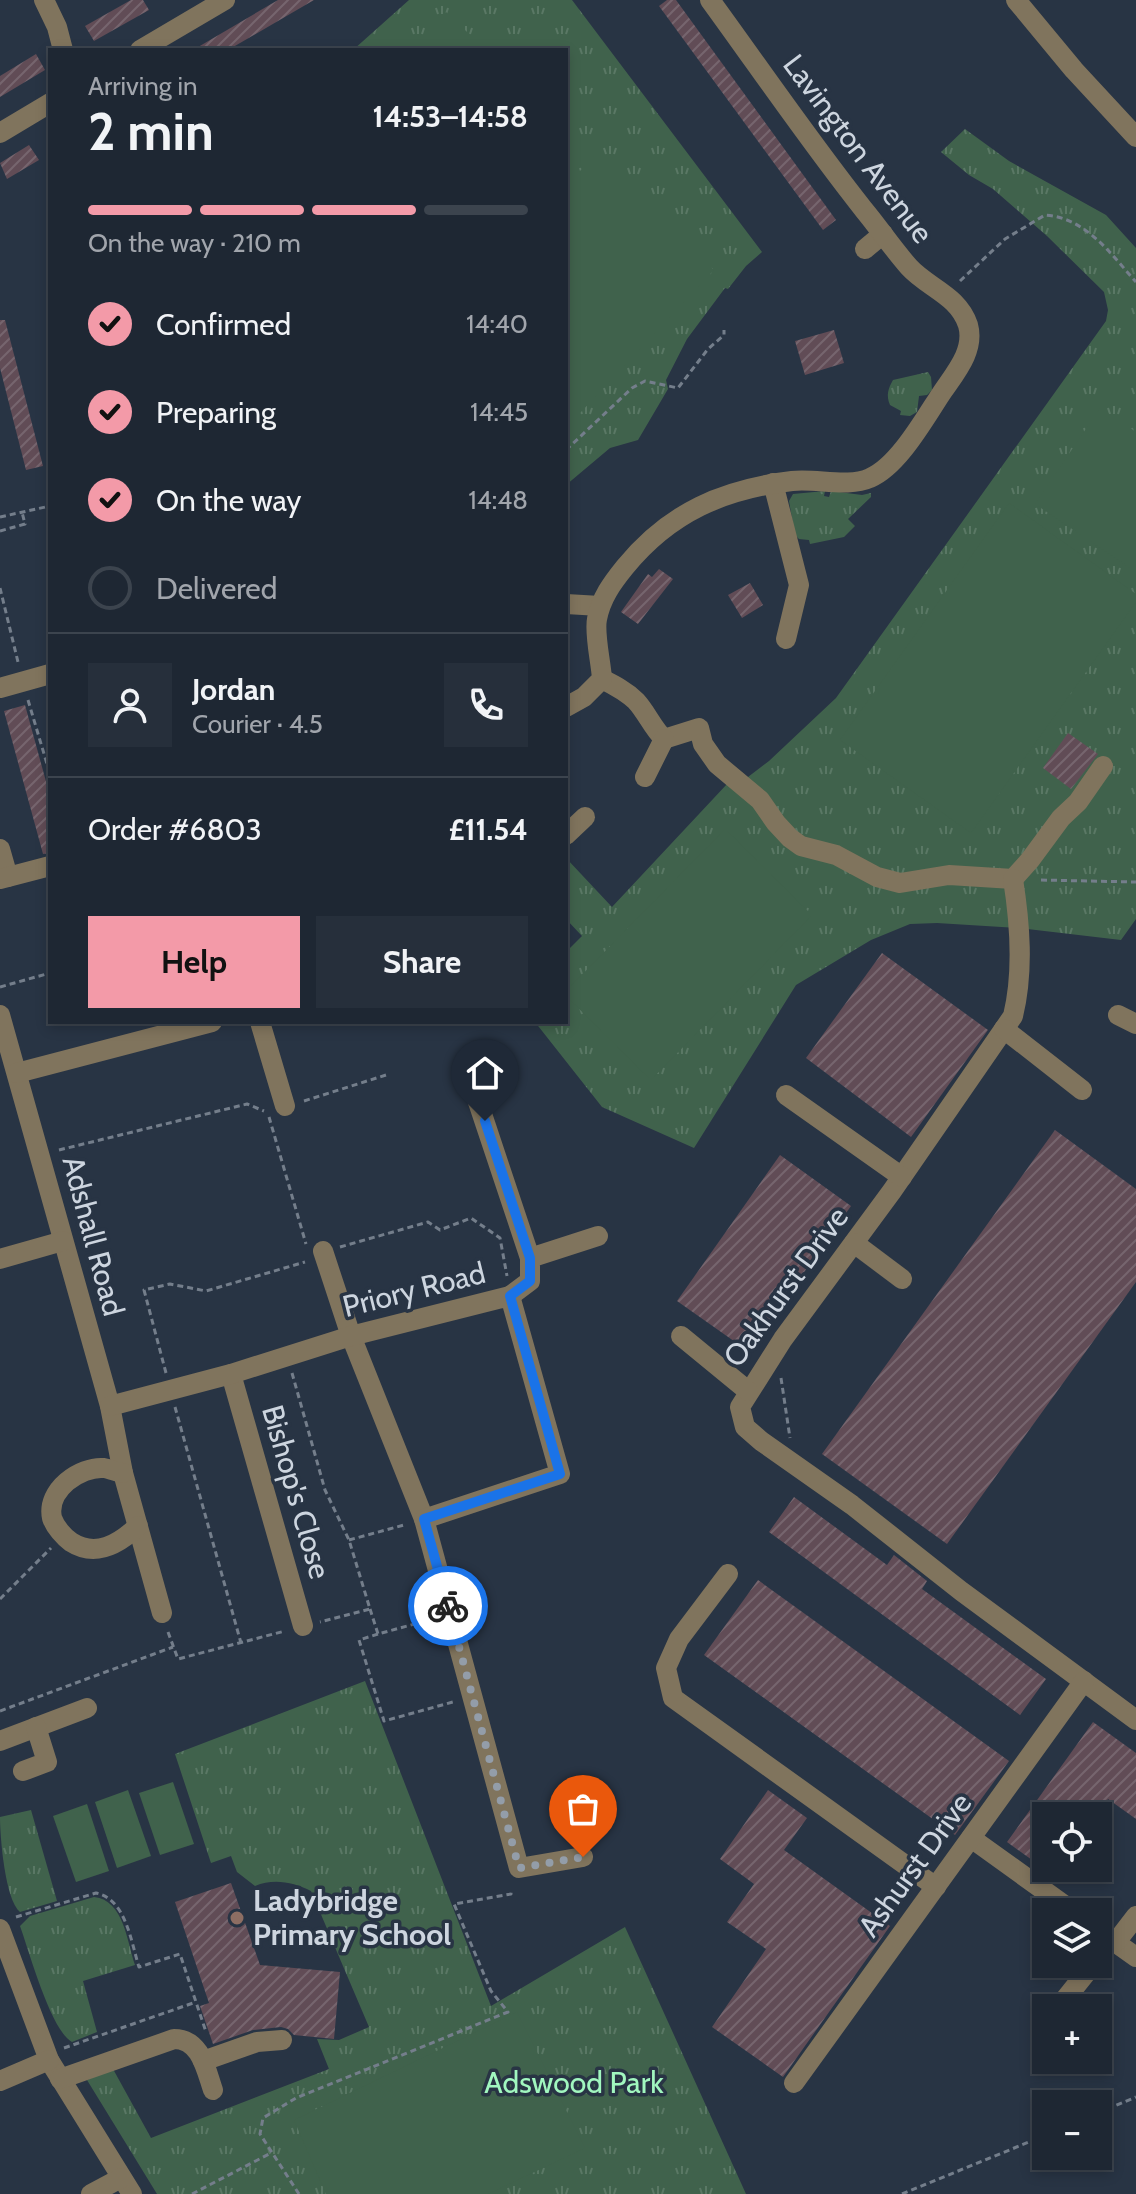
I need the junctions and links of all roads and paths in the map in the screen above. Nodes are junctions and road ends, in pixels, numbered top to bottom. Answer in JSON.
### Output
{"nodes":[{"id":1,"x":44,"y":0,"type":"edge"},
{"id":2,"x":225,"y":0,"type":"edge"},
{"id":3,"x":710,"y":0,"type":"edge"},
{"id":4,"x":1016,"y":0,"type":"edge"},
{"id":5,"x":62,"y":48,"type":"edge"},
{"id":6,"x":143,"y":48,"type":"edge"},
{"id":7,"x":48,"y":104,"type":"edge"},
{"id":8,"x":0,"y":133,"type":"edge"},
{"id":9,"x":1136,"y":137,"type":"edge"},
{"id":10,"x":883,"y":234,"type":"junction"},
{"id":11,"x":865,"y":249,"type":"dead end"},
{"id":12,"x":1136,"y":282,"type":"edge"},
{"id":13,"x":946,"y":294,"type":"junction"},
{"id":14,"x":724,"y":330,"type":"dead end"},
{"id":15,"x":568,"y":448,"type":"edge"},
{"id":16,"x":773,"y":483,"type":"junction"},
{"id":17,"x":48,"y":506,"type":"edge"},
{"id":18,"x":22,"y":512,"type":"junction"},
{"id":19,"x":0,"y":517,"type":"edge"},
{"id":20,"x":0,"y":531,"type":"edge"},
{"id":21,"x":0,"y":588,"type":"edge"},
{"id":22,"x":568,"y":604,"type":"edge"},
{"id":23,"x":600,"y":606,"type":"junction"},
{"id":24,"x":786,"y":639,"type":"dead end"},
{"id":25,"x":48,"y":675,"type":"edge"},
{"id":26,"x":602,"y":679,"type":"junction"},
{"id":27,"x":23,"y":681,"type":"junction"},
{"id":28,"x":0,"y":688,"type":"edge"},
{"id":29,"x":568,"y":706,"type":"edge"},
{"id":30,"x":664,"y":739,"type":"junction"},
{"id":31,"x":1103,"y":766,"type":"dead end"},
{"id":32,"x":48,"y":767,"type":"edge"},
{"id":33,"x":645,"y":777,"type":"dead end"},
{"id":34,"x":585,"y":817,"type":"dead end"},
{"id":35,"x":568,"y":833,"type":"edge"},
{"id":36,"x":0,"y":849,"type":"edge"},
{"id":37,"x":48,"y":867,"type":"edge"},
{"id":38,"x":4,"y":878,"type":"edge"},
{"id":39,"x":1013,"y":879,"type":"junction"},
{"id":40,"x":1136,"y":882,"type":"edge"},
{"id":41,"x":48,"y":974,"type":"edge"},
{"id":42,"x":0,"y":987,"type":"edge"},
{"id":43,"x":0,"y":1015,"type":"edge"},
{"id":44,"x":204,"y":1024,"type":"edge"},
{"id":45,"x":260,"y":1024,"type":"edge"},
{"id":46,"x":1004,"y":1029,"type":"junction"},
{"id":47,"x":17,"y":1073,"type":"junction"},
{"id":48,"x":386,"y":1075,"type":"dead end"},
{"id":49,"x":1082,"y":1090,"type":"dead end"},
{"id":50,"x":475,"y":1093,"type":"dead end"},
{"id":51,"x":786,"y":1095,"type":"dead end"},
{"id":52,"x":276,"y":1109,"type":"junction"},
{"id":53,"x":39,"y":1155,"type":"junction"},
{"id":54,"x":902,"y":1177,"type":"junction"},
{"id":55,"x":598,"y":1236,"type":"dead end"},
{"id":56,"x":63,"y":1241,"type":"junction"},
{"id":57,"x":854,"y":1243,"type":"junction"},
{"id":58,"x":316,"y":1253,"type":"junction"},
{"id":59,"x":530,"y":1258,"type":"junction"},
{"id":60,"x":0,"y":1259,"type":"edge"},
{"id":61,"x":902,"y":1279,"type":"dead end"},
{"id":62,"x":510,"y":1296,"type":"junction"},
{"id":63,"x":351,"y":1336,"type":"junction"},
{"id":64,"x":681,"y":1336,"type":"dead end"},
{"id":65,"x":776,"y":1350,"type":"junction"},
{"id":66,"x":287,"y":1356,"type":"junction"},
{"id":67,"x":231,"y":1374,"type":"junction"},
{"id":68,"x":171,"y":1390,"type":"junction"},
{"id":69,"x":748,"y":1391,"type":"junction"},
{"id":70,"x":110,"y":1406,"type":"junction"},
{"id":71,"x":795,"y":1465,"type":"junction"},
{"id":72,"x":123,"y":1473,"type":"junction"},
{"id":73,"x":424,"y":1519,"type":"junction"},
{"id":74,"x":138,"y":1526,"type":"junction"},
{"id":75,"x":63,"y":1536,"type":"junction"},
{"id":76,"x":349,"y":1540,"type":"junction"},
{"id":77,"x":728,"y":1574,"type":"dead end"},
{"id":78,"x":0,"y":1599,"type":"edge"},
{"id":79,"x":370,"y":1609,"type":"junction"},
{"id":80,"x":162,"y":1613,"type":"joint"},
{"id":81,"x":450,"y":1614,"type":"junction"},
{"id":82,"x":303,"y":1626,"type":"junction"},
{"id":83,"x":378,"y":1634,"type":"junction"},
{"id":84,"x":241,"y":1643,"type":"junction"},
{"id":85,"x":173,"y":1647,"type":"junction"},
{"id":86,"x":1084,"y":1681,"type":"junction"},
{"id":87,"x":473,"y":1697,"type":"junction"},
{"id":88,"x":87,"y":1708,"type":"dead end"},
{"id":89,"x":0,"y":1711,"type":"edge"},
{"id":90,"x":1136,"y":1720,"type":"edge"},
{"id":91,"x":36,"y":1727,"type":"junction"},
{"id":92,"x":0,"y":1741,"type":"edge"},
{"id":93,"x":23,"y":1771,"type":"dead end"},
{"id":94,"x":971,"y":1838,"type":"junction"},
{"id":95,"x":583,"y":1857,"type":"dead end"},
{"id":96,"x":936,"y":1887,"type":"junction"},
{"id":97,"x":511,"y":1889,"type":"dead end"},
{"id":98,"x":1055,"y":1898,"type":"edge"},
{"id":99,"x":1136,"y":1916,"type":"edge"},
{"id":100,"x":7,"y":1923,"type":"edge"},
{"id":101,"x":1112,"y":1939,"type":"edge"},
{"id":102,"x":1116,"y":1942,"type":"junction"},
{"id":103,"x":1136,"y":1957,"type":"edge"},
{"id":104,"x":1082,"y":1978,"type":"edge"},
{"id":105,"x":1069,"y":1994,"type":"edge"},
{"id":106,"x":282,"y":2040,"type":"dead end"},
{"id":107,"x":48,"y":2056,"type":"junction"},
{"id":108,"x":203,"y":2061,"type":"junction"},
{"id":109,"x":60,"y":2079,"type":"junction"},
{"id":110,"x":0,"y":2081,"type":"edge"},
{"id":111,"x":794,"y":2083,"type":"dead end"},
{"id":112,"x":213,"y":2090,"type":"dead end"},
{"id":113,"x":1136,"y":2097,"type":"edge"},
{"id":114,"x":1112,"y":2107,"type":"edge"},
{"id":115,"x":1032,"y":2141,"type":"edge"},
{"id":116,"x":271,"y":2153,"type":"junction"},
{"id":117,"x":127,"y":2186,"type":"edge"},
{"id":118,"x":91,"y":2194,"type":"edge"},
{"id":119,"x":192,"y":2194,"type":"edge"},
{"id":120,"x":299,"y":2194,"type":"edge"},
{"id":121,"x":902,"y":2194,"type":"edge"}],
"edges":[{"from":1,"to":5,"type":"street"},
{"from":2,"to":6,"type":"street"},
{"from":3,"to":10,"type":"street","name":"Lavington Avenue"},
{"from":4,"to":9,"type":"street"},
{"from":7,"to":8,"type":"street"},
{"from":10,"to":11,"type":"street"},
{"from":10,"to":13,"type":"street","name":"Lavington Avenue"},
{"from":12,"to":13,"type":"path"},
{"from":13,"to":16,"type":"street","name":"Lavington Avenue"},
{"from":14,"to":15,"type":"path"},
{"from":16,"to":23,"type":"street","name":"Lavington Avenue"},
{"from":16,"to":24,"type":"street"},
{"from":17,"to":18,"type":"path"},
{"from":18,"to":19,"type":"path"},
{"from":18,"to":20,"type":"path"},
{"from":21,"to":27,"type":"path"},
{"from":22,"to":23,"type":"street"},
{"from":23,"to":26,"type":"street"},
{"from":25,"to":27,"type":"street"},
{"from":26,"to":29,"type":"street"},
{"from":26,"to":30,"type":"street"},
{"from":27,"to":28,"type":"street"},
{"from":27,"to":32,"type":"path"},
{"from":30,"to":33,"type":"street"},
{"from":30,"to":39,"type":"street"},
{"from":31,"to":39,"type":"street"},
{"from":34,"to":35,"type":"street"},
{"from":36,"to":38,"type":"street"},
{"from":37,"to":38,"type":"street"},
{"from":39,"to":40,"type":"path"},
{"from":39,"to":46,"type":"street","name":"Oakhurst Drive"},
{"from":41,"to":42,"type":"path"},
{"from":43,"to":47,"type":"street","name":"Adshall Road"},
{"from":44,"to":47,"type":"street"},
{"from":45,"to":52,"type":"street"},
{"from":46,"to":49,"type":"street"},
{"from":46,"to":54,"type":"street","name":"Oakhurst Drive"},
{"from":47,"to":53,"type":"street","name":"Adshall Road"},
{"from":48,"to":52,"type":"path"},
{"from":50,"to":59,"type":"street"},
{"from":51,"to":54,"type":"street"},
{"from":52,"to":53,"type":"path"},
{"from":52,"to":58,"type":"path"},
{"from":53,"to":56,"type":"street","name":"Adshall Road"},
{"from":54,"to":57,"type":"street","name":"Oakhurst Drive"},
{"from":55,"to":59,"type":"street"},
{"from":56,"to":60,"type":"street"},
{"from":56,"to":70,"type":"street","name":"Adshall Road"},
{"from":57,"to":61,"type":"street"},
{"from":57,"to":65,"type":"street","name":"Oakhurst Drive"},
{"from":58,"to":62,"type":"path"},
{"from":58,"to":63,"type":"street"},
{"from":58,"to":68,"type":"path"},
{"from":59,"to":62,"type":"street"},
{"from":62,"to":63,"type":"street","name":"Priory Road"},
{"from":62,"to":73,"type":"street","name":"Priory Road"},
{"from":63,"to":66,"type":"street","name":"Priory Road"},
{"from":63,"to":73,"type":"street"},
{"from":64,"to":69,"type":"street"},
{"from":65,"to":69,"type":"street","name":"Oakhurst Drive"},
{"from":65,"to":71,"type":"path"},
{"from":66,"to":67,"type":"street","name":"Priory Road"},
{"from":66,"to":76,"type":"path"},
{"from":67,"to":68,"type":"street","name":"Priory Road"},
{"from":67,"to":82,"type":"street","name":"Bishop's Close"},
{"from":68,"to":70,"type":"street","name":"Priory Road"},
{"from":68,"to":84,"type":"path"},
{"from":69,"to":71,"type":"street","name":"Oakhurst Drive"},
{"from":70,"to":72,"type":"street","name":"Adshall Road"},
{"from":71,"to":86,"type":"street","name":"Oakhurst Drive"},
{"from":72,"to":74,"type":"street","name":"Adshall Road"},
{"from":72,"to":75,"type":"street"},
{"from":73,"to":76,"type":"path"},
{"from":73,"to":81,"type":"street"},
{"from":74,"to":75,"type":"street"},
{"from":74,"to":80,"type":"street","name":"Adshall Road"},
{"from":75,"to":78,"type":"path"},
{"from":76,"to":79,"type":"path"},
{"from":77,"to":96,"type":"street"},
{"from":79,"to":82,"type":"path"},
{"from":79,"to":83,"type":"path"},
{"from":80,"to":85,"type":"path"},
{"from":81,"to":83,"type":"path"},
{"from":81,"to":87,"type":"street"},
{"from":82,"to":84,"type":"path"},
{"from":83,"to":87,"type":"path"},
{"from":84,"to":85,"type":"path"},
{"from":85,"to":89,"type":"path"},
{"from":86,"to":90,"type":"street","name":"Oakhurst Drive"},
{"from":86,"to":94,"type":"street","name":"Ashurst Drive"},
{"from":87,"to":95,"type":"street"},
{"from":88,"to":91,"type":"street"},
{"from":91,"to":92,"type":"street"},
{"from":91,"to":93,"type":"street"},
{"from":94,"to":96,"type":"street","name":"Ashurst Drive"},
{"from":94,"to":98,"type":"street"},
{"from":96,"to":111,"type":"street","name":"Ashurst Drive"},
{"from":97,"to":116,"type":"path"},
{"from":99,"to":102,"type":"street"},
{"from":100,"to":107,"type":"street"},
{"from":100,"to":107,"type":"path"},
{"from":101,"to":102,"type":"street"},
{"from":102,"to":103,"type":"street"},
{"from":104,"to":105,"type":"street"},
{"from":106,"to":108,"type":"street"},
{"from":107,"to":109,"type":"street"},
{"from":107,"to":110,"type":"street"},
{"from":108,"to":109,"type":"street"},
{"from":108,"to":112,"type":"street"},
{"from":109,"to":117,"type":"street"},
{"from":113,"to":114,"type":"path"},
{"from":115,"to":121,"type":"path"},
{"from":116,"to":119,"type":"path"},
{"from":116,"to":120,"type":"path"},
{"from":117,"to":118,"type":"street"}]}
